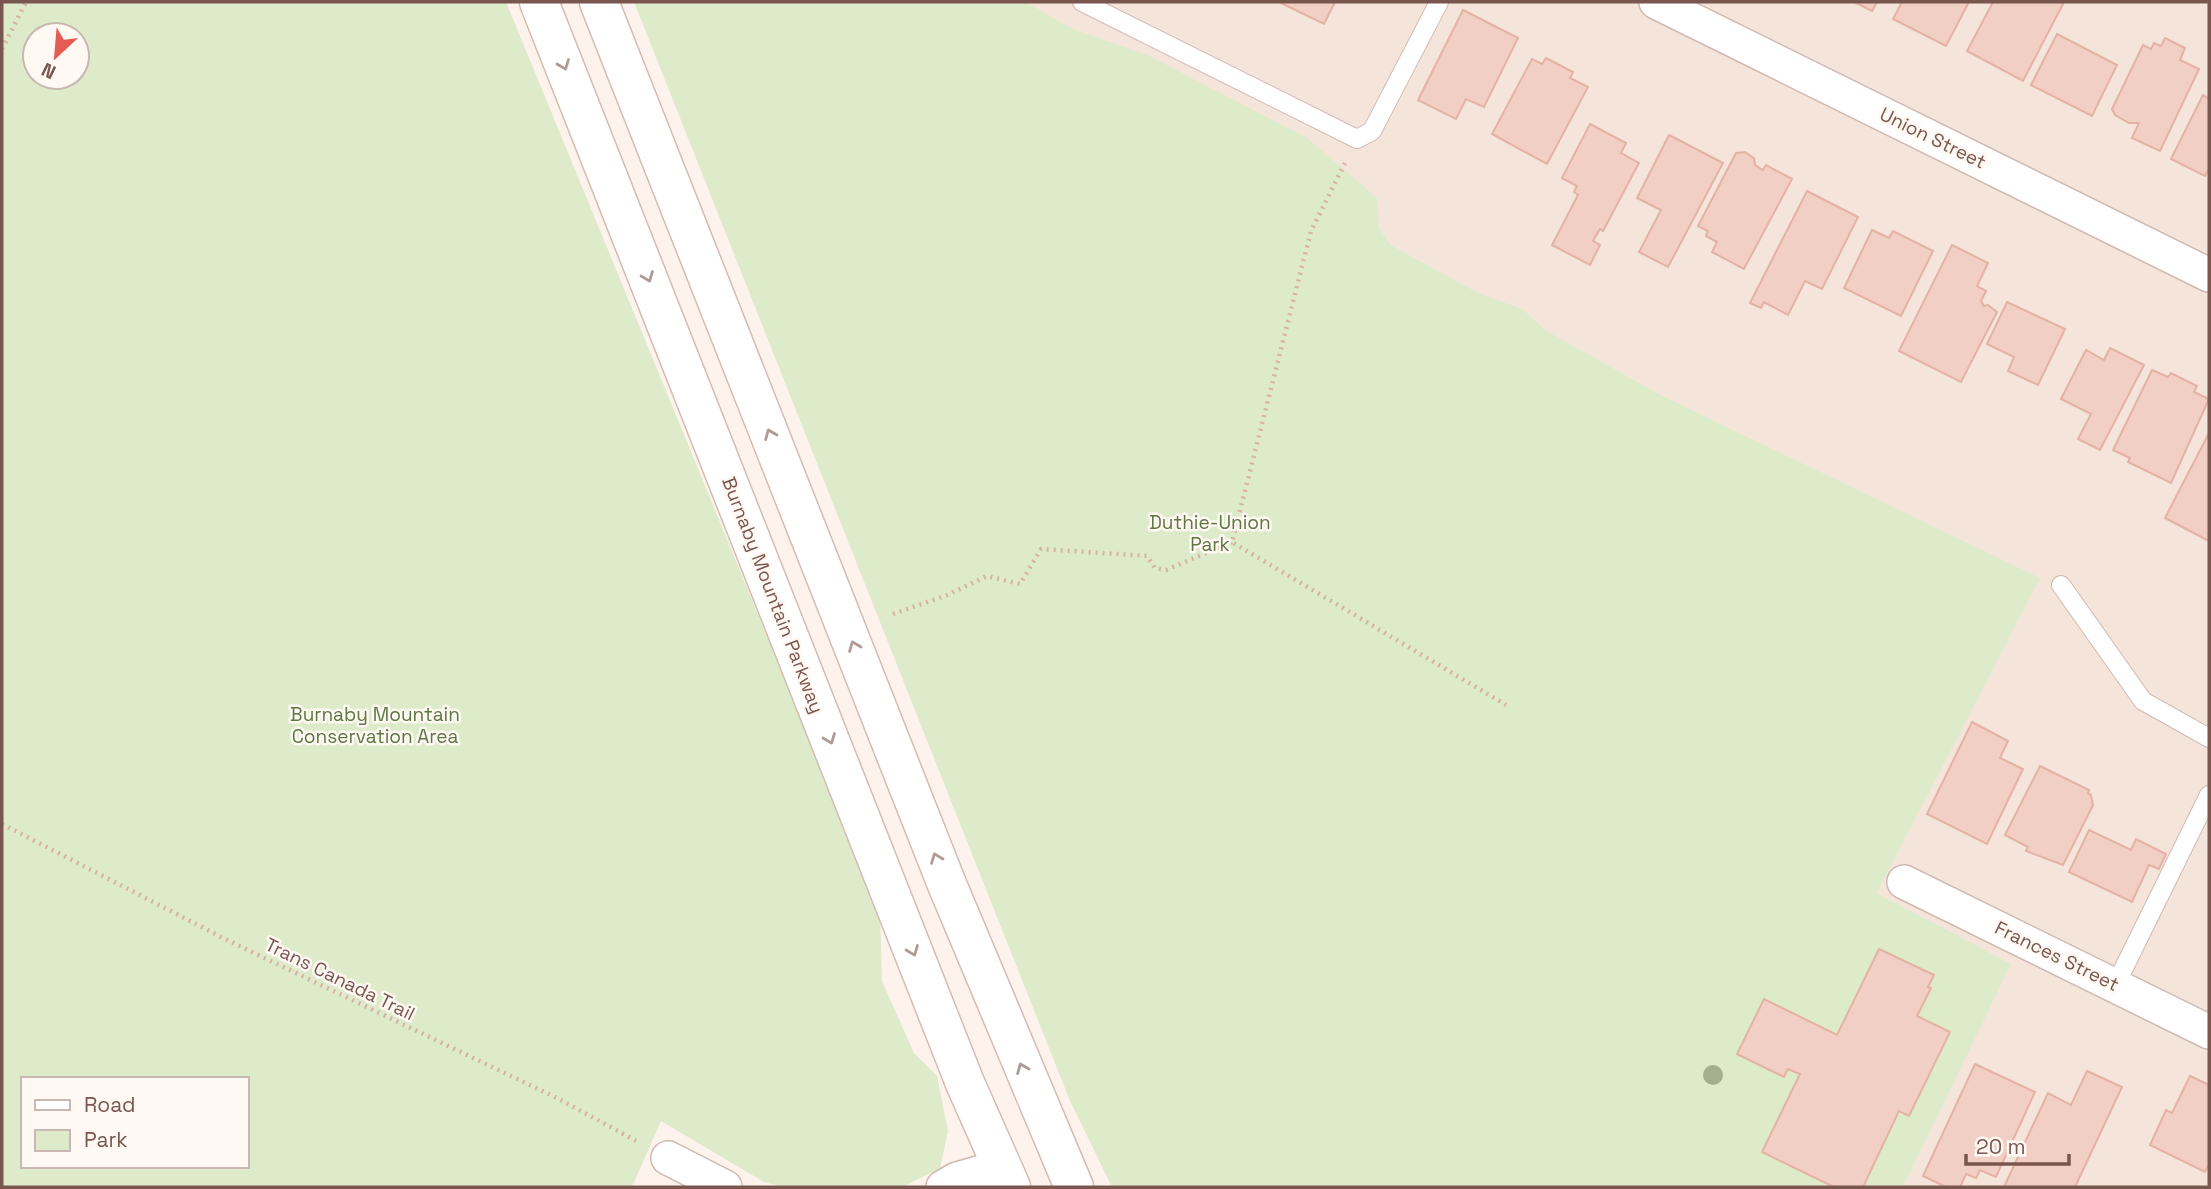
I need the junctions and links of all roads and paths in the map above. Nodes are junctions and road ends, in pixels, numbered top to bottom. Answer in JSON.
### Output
{"nodes":[{"id":1,"x":26,"y":2,"type":"edge"},
{"id":2,"x":539,"y":2,"type":"edge"},
{"id":3,"x":599,"y":2,"type":"edge"},
{"id":4,"x":1082,"y":2,"type":"edge"},
{"id":5,"x":1439,"y":2,"type":"edge"},
{"id":6,"x":1656,"y":2,"type":"edge"},
{"id":7,"x":2,"y":49,"type":"edge"},
{"id":8,"x":1357,"y":139,"type":"junction"},
{"id":9,"x":2209,"y":275,"type":"edge"},
{"id":10,"x":1232,"y":542,"type":"junction"},
{"id":11,"x":2061,"y":585,"type":"dead end"},
{"id":12,"x":894,"y":614,"type":"dead end"},
{"id":13,"x":1506,"y":705,"type":"dead end"},
{"id":14,"x":2209,"y":738,"type":"edge"},
{"id":15,"x":2209,"y":795,"type":"edge"},
{"id":16,"x":2,"y":824,"type":"edge"},
{"id":17,"x":1904,"y":882,"type":"dead end"},
{"id":18,"x":2116,"y":984,"type":"junction"},
{"id":19,"x":2209,"y":1032,"type":"edge"},
{"id":20,"x":667,"y":1158,"type":"joint"},
{"id":21,"x":1006,"y":1177,"type":"edge"},
{"id":22,"x":1070,"y":1180,"type":"edge"},
{"id":23,"x":713,"y":1185,"type":"edge"},
{"id":24,"x":943,"y":1187,"type":"edge"}],
"edges":[{"from":1,"to":7,"type":"path"},
{"from":2,"to":21,"type":"main road","name":"Burnaby Mountain Parkway","one_way":true},
{"from":22,"to":3,"type":"main road","one_way":true},
{"from":4,"to":8,"type":"lane"},
{"from":5,"to":8,"type":"lane"},
{"from":6,"to":9,"type":"street","name":"Union Street"},
{"from":8,"to":10,"type":"path"},
{"from":10,"to":12,"type":"path"},
{"from":10,"to":13,"type":"path"},
{"from":11,"to":14,"type":"lane"},
{"from":15,"to":18,"type":"lane"},
{"from":16,"to":20,"type":"path","name":"Trans Canada Trail"},
{"from":17,"to":18,"type":"street","name":"Frances Street"},
{"from":18,"to":19,"type":"street","name":"Frances Street"},
{"from":20,"to":23,"type":"street"},
{"from":21,"to":22,"type":"main road"},
{"from":21,"to":24,"type":"street"}]}
